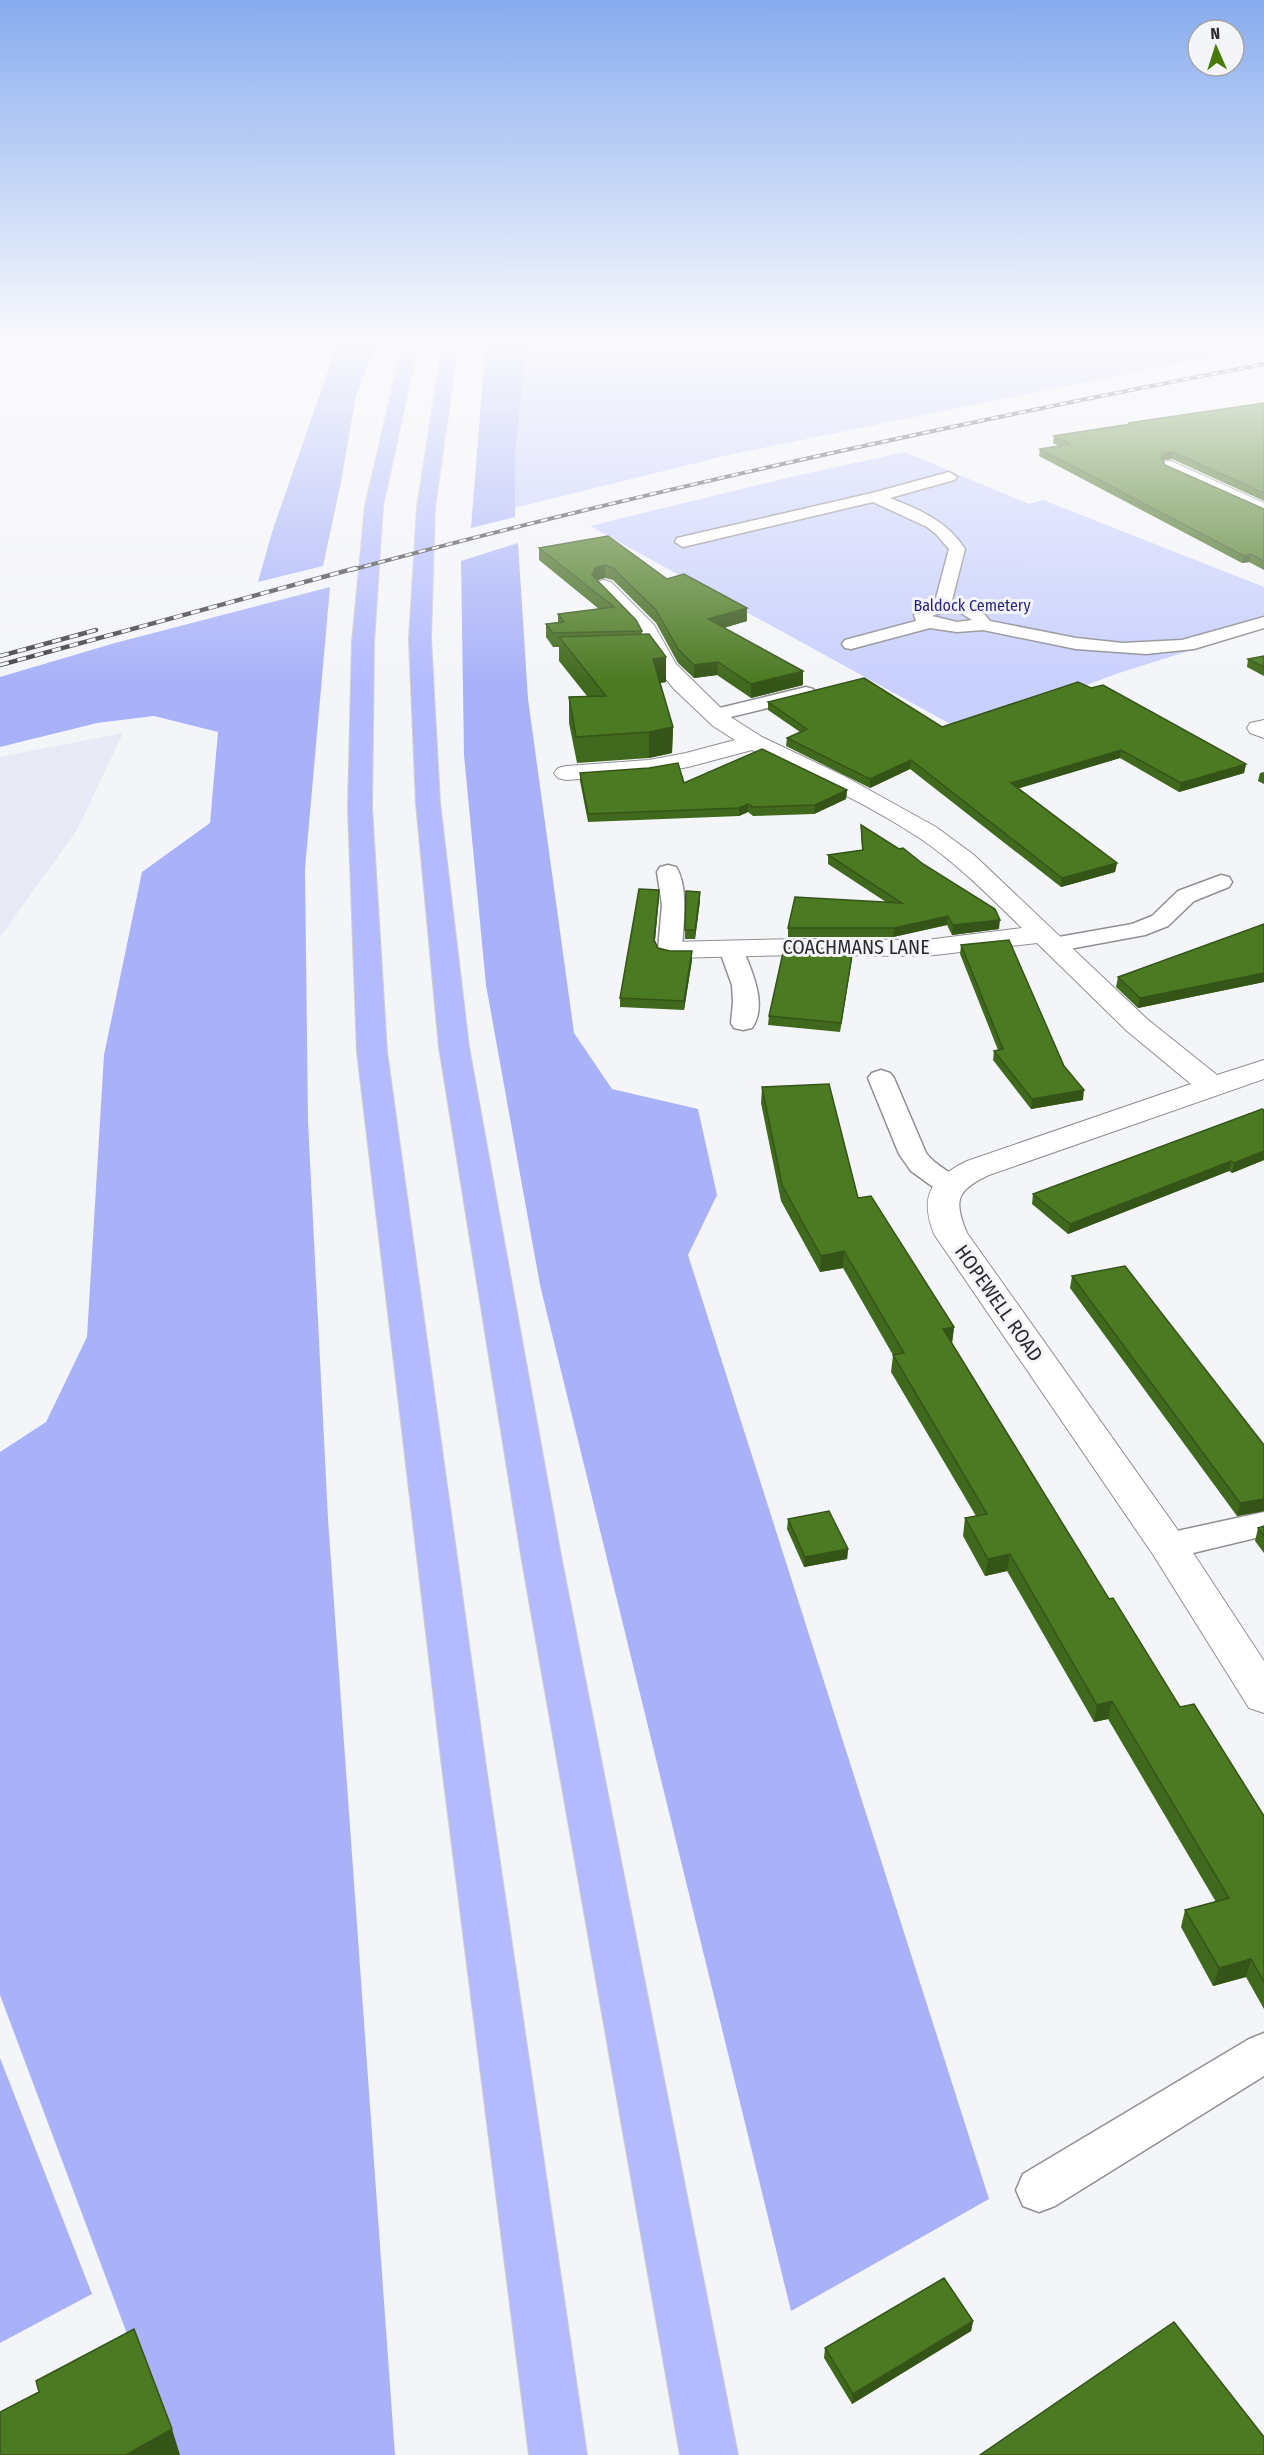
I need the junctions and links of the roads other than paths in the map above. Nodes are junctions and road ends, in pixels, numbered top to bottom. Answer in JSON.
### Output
{"nodes":[{"id":1,"x":386,"y":454,"type":"edge"},
{"id":2,"x":434,"y":454,"type":"edge"},
{"id":3,"x":1171,"y":466,"type":"edge"},
{"id":4,"x":949,"y":477,"type":"dead end"},
{"id":5,"x":875,"y":497,"type":"junction"},
{"id":6,"x":1264,"y":510,"type":"edge"},
{"id":7,"x":683,"y":542,"type":"dead end"},
{"id":8,"x":604,"y":586,"type":"edge"},
{"id":9,"x":944,"y":606,"type":"junction"},
{"id":10,"x":1264,"y":622,"type":"edge"},
{"id":11,"x":930,"y":623,"type":"junction"},
{"id":12,"x":983,"y":625,"type":"junction"},
{"id":13,"x":851,"y":644,"type":"dead end"},
{"id":14,"x":825,"y":689,"type":"edge"},
{"id":15,"x":714,"y":715,"type":"junction"},
{"id":16,"x":754,"y":742,"type":"junction"},
{"id":17,"x":566,"y":773,"type":"dead end"},
{"id":18,"x":668,"y":872,"type":"dead end"},
{"id":19,"x":1221,"y":882,"type":"dead end"},
{"id":20,"x":1047,"y":939,"type":"junction"},
{"id":21,"x":731,"y":949,"type":"junction"},
{"id":22,"x":670,"y":950,"type":"joint"},
{"id":23,"x":743,"y":1023,"type":"dead end"},
{"id":24,"x":1264,"y":1069,"type":"edge"},
{"id":25,"x":881,"y":1078,"type":"dead end"},
{"id":26,"x":1213,"y":1087,"type":"junction"},
{"id":27,"x":950,"y":1186,"type":"junction"},
{"id":28,"x":1264,"y":1524,"type":"edge"},
{"id":29,"x":1168,"y":1546,"type":"junction"},
{"id":30,"x":1264,"y":1696,"type":"edge"},
{"id":31,"x":1264,"y":2053,"type":"edge"},
{"id":32,"x":1039,"y":2190,"type":"dead end"},
{"id":33,"x":558,"y":2455,"type":"edge"},
{"id":34,"x":709,"y":2455,"type":"edge"}],
"edges":[{"from":1,"to":33,"type":"highway"},
{"from":2,"to":34,"type":"highway"},
{"from":3,"to":6,"type":"street"},
{"from":4,"to":5,"type":"lane"},
{"from":5,"to":7,"type":"lane"},
{"from":5,"to":9,"type":"lane"},
{"from":8,"to":15,"type":"street"},
{"from":9,"to":11,"type":"lane"},
{"from":9,"to":12,"type":"lane"},
{"from":10,"to":12,"type":"lane"},
{"from":11,"to":12,"type":"lane"},
{"from":11,"to":13,"type":"lane"},
{"from":14,"to":15,"type":"lane"},
{"from":15,"to":16,"type":"street"},
{"from":16,"to":17,"type":"street"},
{"from":16,"to":20,"type":"street"},
{"from":18,"to":22,"type":"lane"},
{"from":19,"to":20,"type":"lane"},
{"from":20,"to":21,"type":"street","name":"COACHMANS LANE"},
{"from":20,"to":26,"type":"street"},
{"from":21,"to":22,"type":"street","name":"COACHMANS LANE"},
{"from":21,"to":23,"type":"lane"},
{"from":24,"to":26,"type":"street"},
{"from":25,"to":27,"type":"lane"},
{"from":26,"to":27,"type":"street"},
{"from":27,"to":29,"type":"street","name":"HOPEWELL ROAD"},
{"from":28,"to":29,"type":"lane"},
{"from":29,"to":30,"type":"street","name":"HOPEWELL ROAD"},
{"from":31,"to":32,"type":"lane"}]}
